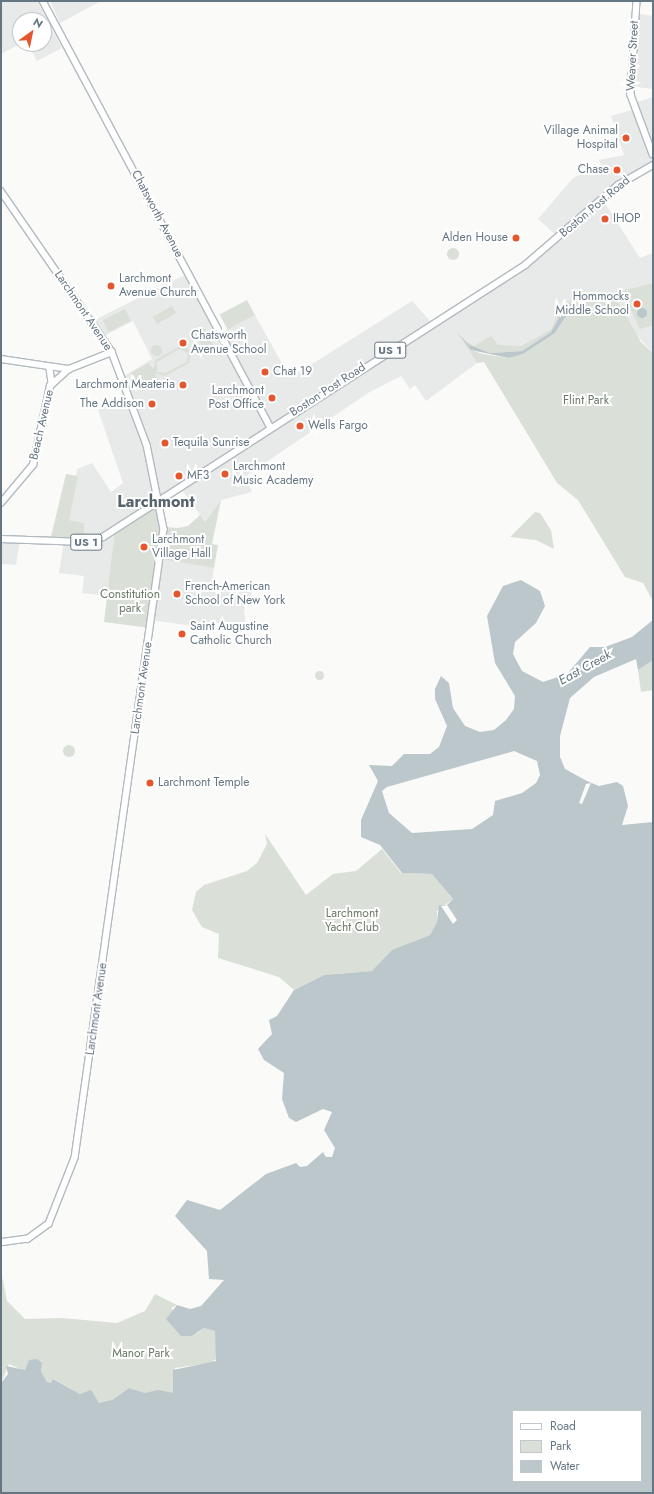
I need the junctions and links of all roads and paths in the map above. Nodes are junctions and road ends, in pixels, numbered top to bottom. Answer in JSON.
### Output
{"nodes":[{"id":1,"x":43,"y":1,"type":"edge"},
{"id":2,"x":637,"y":1,"type":"edge"},
{"id":3,"x":653,"y":154,"type":"edge"},
{"id":4,"x":653,"y":165,"type":"edge"},
{"id":5,"x":1,"y":191,"type":"edge"},
{"id":6,"x":112,"y":352,"type":"junction"},
{"id":7,"x":1,"y":359,"type":"edge"},
{"id":8,"x":50,"y":369,"type":"junction"},
{"id":9,"x":69,"y":369,"type":"junction"},
{"id":10,"x":52,"y":384,"type":"junction"},
{"id":11,"x":270,"y":428,"type":"junction"},
{"id":12,"x":159,"y":500,"type":"junction"},
{"id":13,"x":1,"y":503,"type":"edge"},
{"id":14,"x":1,"y":539,"type":"edge"},
{"id":15,"x":1,"y":1243,"type":"edge"}],
"edges":[{"from":1,"to":11,"type":"street","name":"Chatsworth Avenue"},
{"from":2,"to":3,"type":"street","name":"Weaver Street"},
{"from":4,"to":11,"type":"main road","name":"Boston Post Road","number":"US 1"},
{"from":5,"to":6,"type":"street","name":"Larchmont Avenue"},
{"from":6,"to":9,"type":"street"},
{"from":6,"to":12,"type":"street","name":"Larchmont Avenue"},
{"from":7,"to":8,"type":"street"},
{"from":8,"to":9,"type":"street"},
{"from":8,"to":10,"type":"street","name":"Beach Avenue"},
{"from":9,"to":10,"type":"street","name":"Beach Avenue"},
{"from":10,"to":13,"type":"street","name":"Beach Avenue"},
{"from":11,"to":12,"type":"main road","name":"Boston Post Road","number":"US 1"},
{"from":12,"to":14,"type":"main road","name":"Boston Post Road","number":"US 1"},
{"from":12,"to":15,"type":"street","name":"Larchmont Avenue"}]}
